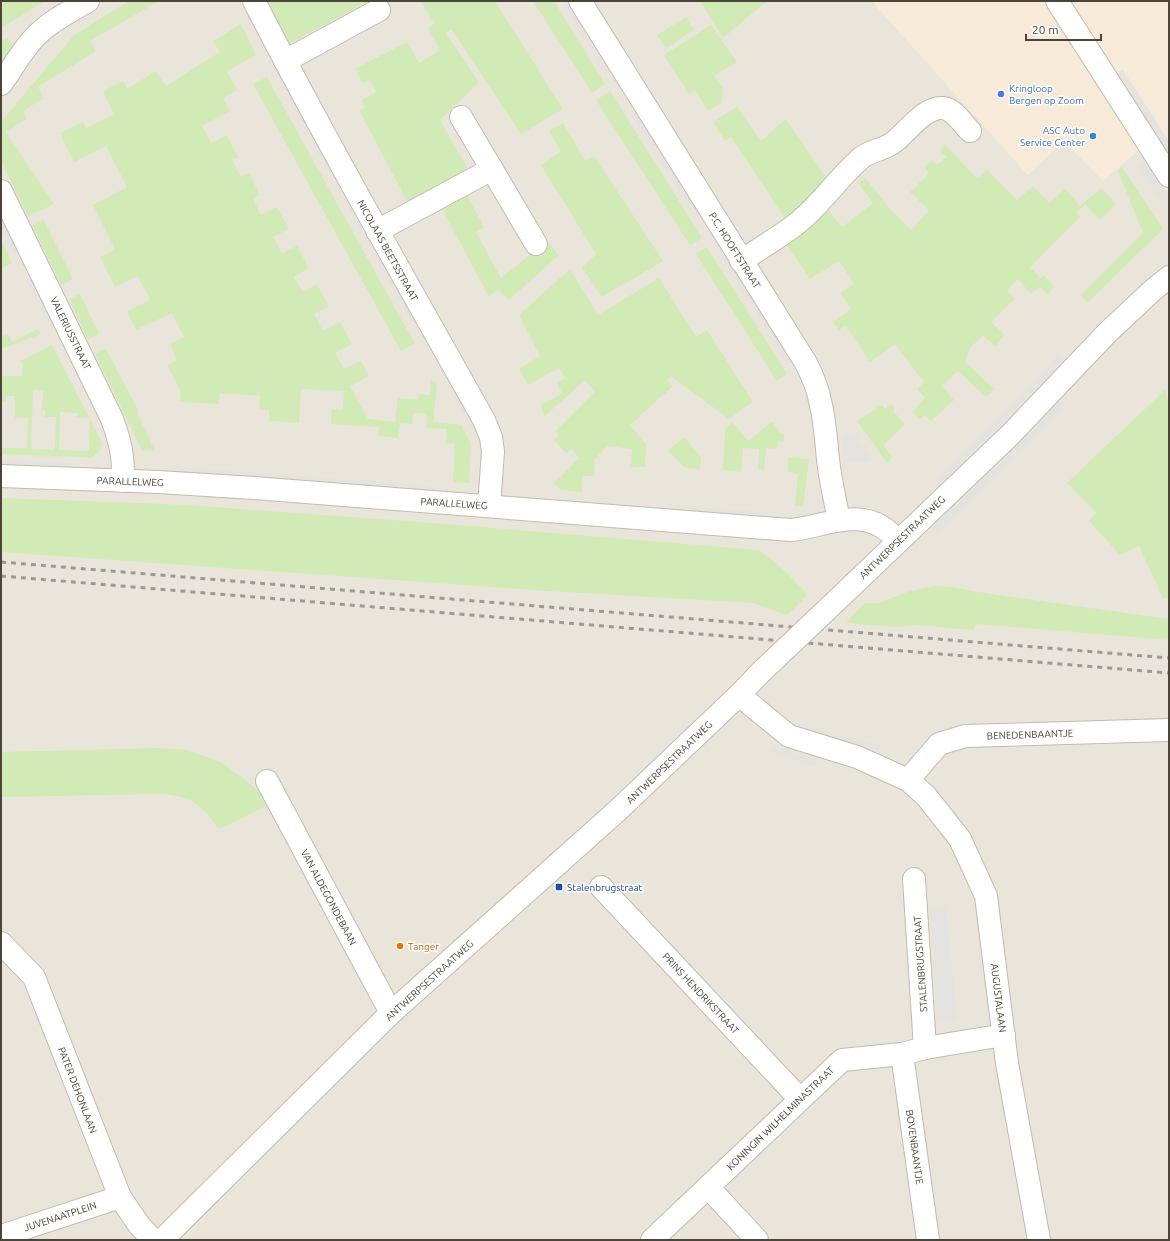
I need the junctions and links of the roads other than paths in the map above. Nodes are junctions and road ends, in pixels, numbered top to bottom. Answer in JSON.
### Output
{"nodes":[{"id":1,"x":88,"y":1,"type":"edge"},
{"id":2,"x":254,"y":1,"type":"edge"},
{"id":3,"x":580,"y":1,"type":"edge"},
{"id":4,"x":1057,"y":1,"type":"edge"},
{"id":5,"x":379,"y":10,"type":"dead end"},
{"id":6,"x":285,"y":61,"type":"junction"},
{"id":7,"x":1,"y":84,"type":"edge"},
{"id":8,"x":461,"y":117,"type":"dead end"},
{"id":9,"x":970,"y":131,"type":"dead end"},
{"id":10,"x":492,"y":169,"type":"junction"},
{"id":11,"x":1169,"y":176,"type":"edge"},
{"id":12,"x":1,"y":190,"type":"edge"},
{"id":13,"x":377,"y":231,"type":"junction"},
{"id":14,"x":536,"y":244,"type":"dead end"},
{"id":15,"x":742,"y":260,"type":"junction"},
{"id":16,"x":1169,"y":277,"type":"edge"},
{"id":17,"x":1,"y":476,"type":"edge"},
{"id":18,"x":123,"y":480,"type":"junction"},
{"id":19,"x":489,"y":506,"type":"junction"},
{"id":20,"x":839,"y":520,"type":"junction"},
{"id":21,"x":898,"y":541,"type":"junction"},
{"id":22,"x":739,"y":695,"type":"junction"},
{"id":23,"x":1169,"y":730,"type":"edge"},
{"id":24,"x":908,"y":780,"type":"junction"},
{"id":25,"x":267,"y":781,"type":"dead end"},
{"id":26,"x":914,"y":879,"type":"dead end"},
{"id":27,"x":601,"y":887,"type":"dead end"},
{"id":28,"x":1,"y":943,"type":"edge"},
{"id":29,"x":391,"y":1013,"type":"junction"},
{"id":30,"x":1004,"y":1035,"type":"junction"},
{"id":31,"x":925,"y":1048,"type":"junction"},
{"id":32,"x":902,"y":1054,"type":"junction"},
{"id":33,"x":800,"y":1099,"type":"junction"},
{"id":34,"x":708,"y":1187,"type":"junction"},
{"id":35,"x":120,"y":1197,"type":"junction"},
{"id":36,"x":1,"y":1236,"type":"edge"},
{"id":37,"x":153,"y":1240,"type":"edge"},
{"id":38,"x":162,"y":1240,"type":"edge"},
{"id":39,"x":652,"y":1240,"type":"edge"},
{"id":40,"x":757,"y":1240,"type":"edge"},
{"id":41,"x":928,"y":1240,"type":"edge"},
{"id":42,"x":1039,"y":1240,"type":"edge"}],
"edges":[{"from":1,"to":7,"type":"street"},
{"from":2,"to":6,"type":"street","name":"NICOLAAS BEETSSTRAAT"},
{"from":3,"to":15,"type":"street","name":"P.C. HOOFTSTRAAT"},
{"from":4,"to":11,"type":"street"},
{"from":5,"to":6,"type":"street"},
{"from":6,"to":13,"type":"street","name":"NICOLAAS BEETSSTRAAT"},
{"from":8,"to":10,"type":"street"},
{"from":9,"to":15,"type":"street"},
{"from":10,"to":13,"type":"street"},
{"from":10,"to":14,"type":"street"},
{"from":12,"to":18,"type":"street","name":"VALERIUSSTRAAT"},
{"from":13,"to":19,"type":"street","name":"NICOLAAS BEETSSTRAAT"},
{"from":15,"to":20,"type":"street","name":"P.C. HOOFTSTRAAT"},
{"from":16,"to":21,"type":"street","name":"ANTWERPSESTRAATWEG"},
{"from":17,"to":18,"type":"street","name":"PARALLELWEG"},
{"from":18,"to":19,"type":"street","name":"PARALLELWEG"},
{"from":19,"to":20,"type":"street","name":"PARALLELWEG"},
{"from":20,"to":21,"type":"street","name":"PARALLELWEG"},
{"from":21,"to":22,"type":"street","name":"ANTWERPSESTRAATWEG","bridge":true},
{"from":22,"to":24,"type":"street"},
{"from":22,"to":29,"type":"street","name":"ANTWERPSESTRAATWEG"},
{"from":23,"to":24,"type":"street","name":"BENEDENBAANTJE"},
{"from":24,"to":30,"type":"street","name":"AUGUSTALAAN"},
{"from":25,"to":29,"type":"street","name":"VAN ALDEGONDEBAAN"},
{"from":26,"to":31,"type":"street","name":"STALENBRUGSTRAAT"},
{"from":27,"to":33,"type":"street","name":"PRINS HENDRIKSTRAAT"},
{"from":28,"to":35,"type":"street","name":"PATER DEHONLAAN"},
{"from":29,"to":38,"type":"street","name":"ANTWERPSESTRAATWEG"},
{"from":30,"to":31,"type":"street","name":"KONINGIN WILHELMINASTRAAT"},
{"from":30,"to":42,"type":"street","name":"AUGUSTALAAN"},
{"from":31,"to":32,"type":"street","name":"KONINGIN WILHELMINASTRAAT"},
{"from":32,"to":33,"type":"street","name":"KONINGIN WILHELMINASTRAAT"},
{"from":32,"to":41,"type":"street","name":"BOVENBAANTJE"},
{"from":33,"to":34,"type":"street","name":"KONINGIN WILHELMINASTRAAT"},
{"from":34,"to":39,"type":"street","name":"KONINGIN WILHELMINASTRAAT"},
{"from":34,"to":40,"type":"street"},
{"from":35,"to":36,"type":"street","name":"JUVENAATPLEIN"},
{"from":35,"to":37,"type":"street","name":"PATER DEHONLAAN"}]}
